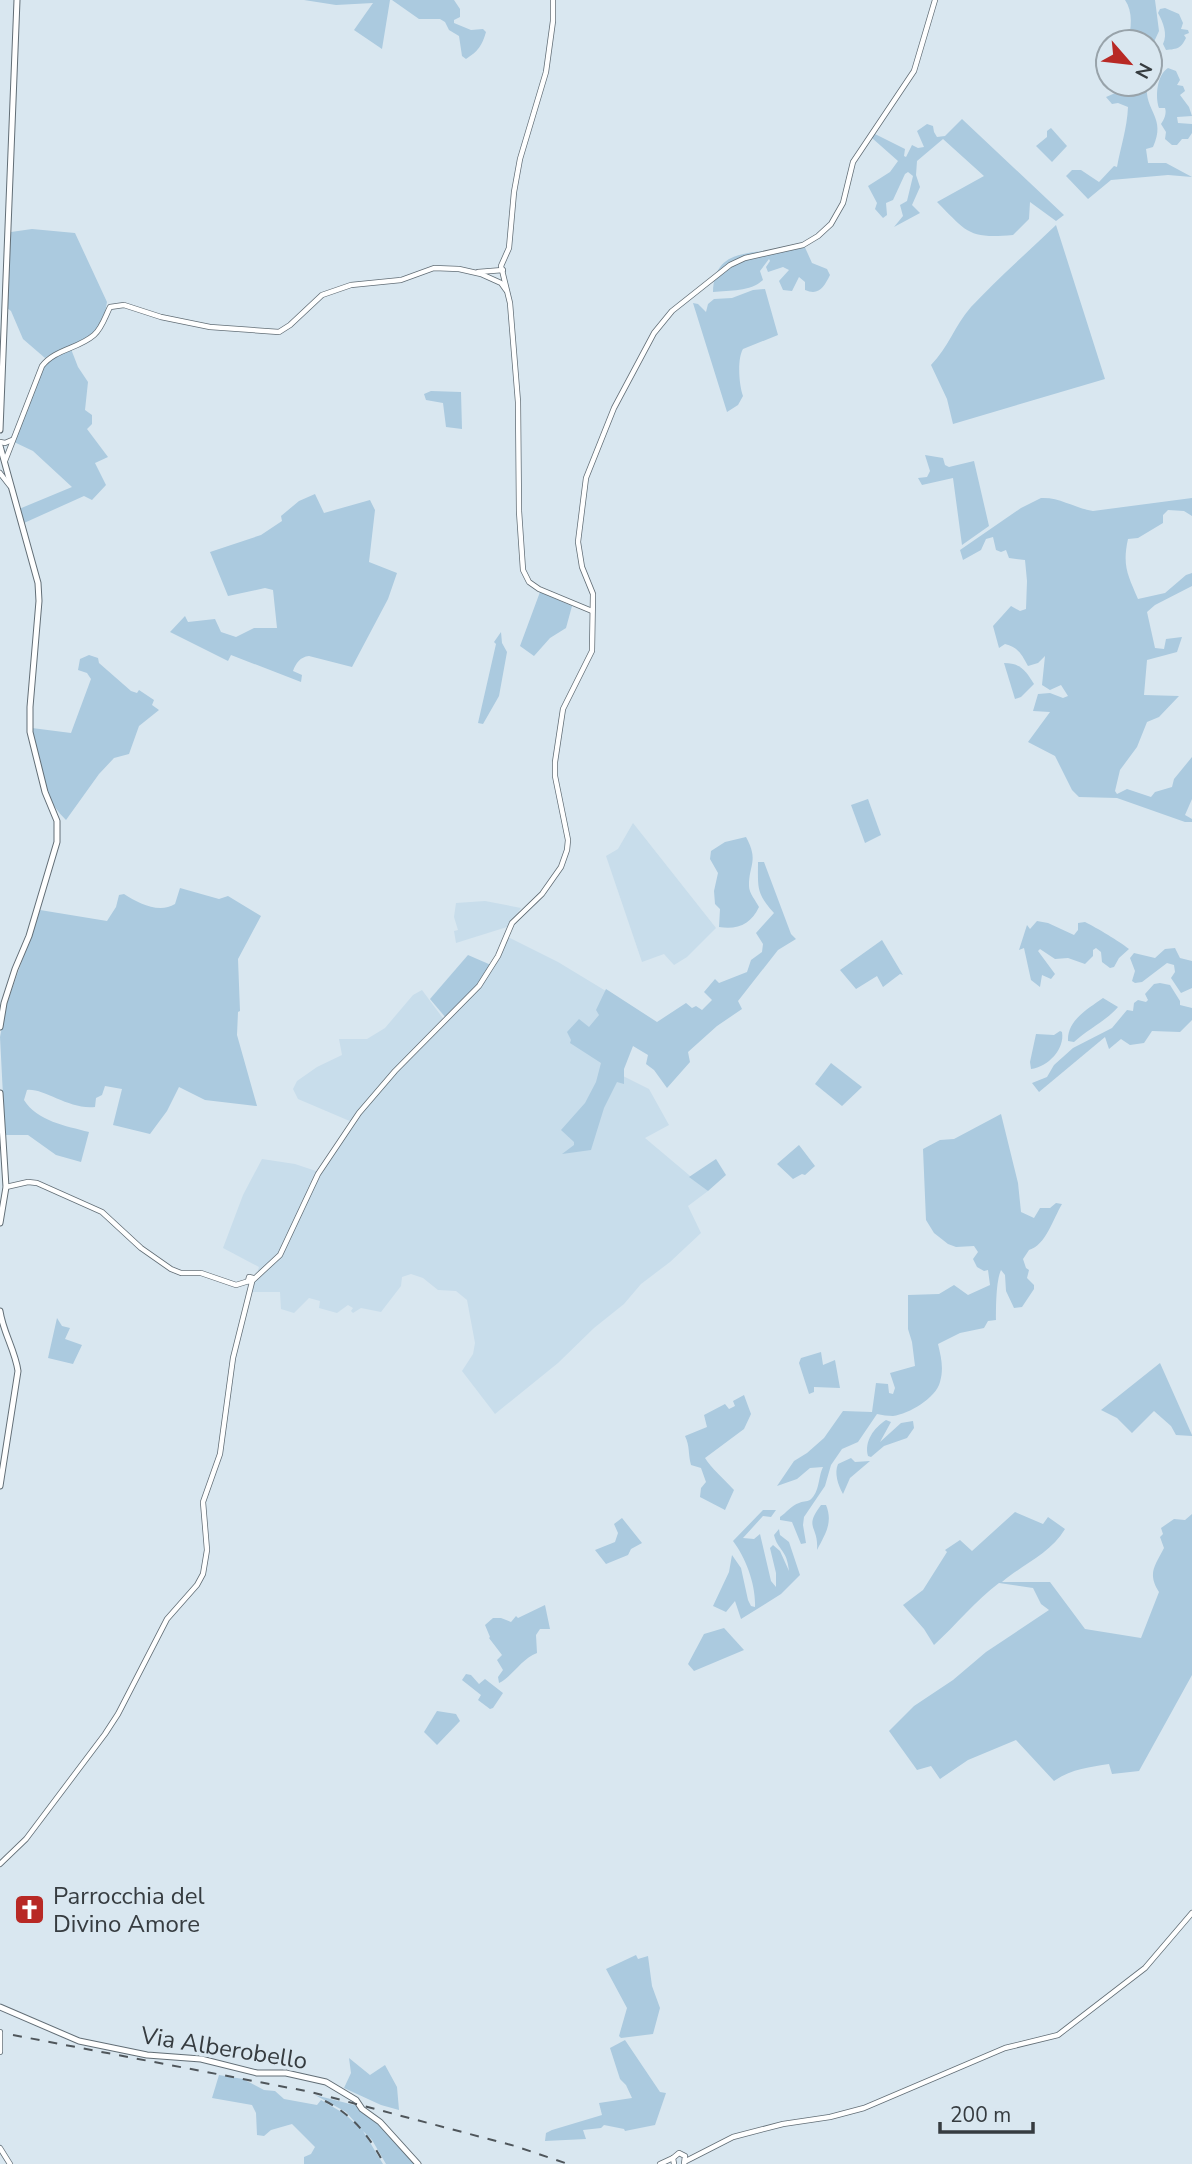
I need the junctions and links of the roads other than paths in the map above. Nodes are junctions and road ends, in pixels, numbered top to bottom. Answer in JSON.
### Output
{"nodes":[{"id":1,"x":17,"y":0,"type":"edge"},
{"id":2,"x":553,"y":0,"type":"edge"},
{"id":3,"x":935,"y":0,"type":"edge"},
{"id":4,"x":503,"y":270,"type":"junction"},
{"id":5,"x":474,"y":273,"type":"junction"},
{"id":6,"x":507,"y":291,"type":"junction"},
{"id":7,"x":0,"y":430,"type":"edge"},
{"id":8,"x":15,"y":437,"type":"junction"},
{"id":9,"x":12,"y":443,"type":"junction"},
{"id":10,"x":0,"y":444,"type":"edge"},
{"id":11,"x":1,"y":457,"type":"edge"},
{"id":12,"x":1,"y":468,"type":"edge"},
{"id":13,"x":592,"y":611,"type":"junction"},
{"id":14,"x":0,"y":1027,"type":"edge"},
{"id":15,"x":0,"y":1093,"type":"edge"},
{"id":16,"x":6,"y":1187,"type":"junction"},
{"id":17,"x":2,"y":1205,"type":"edge"},
{"id":18,"x":0,"y":1223,"type":"edge"},
{"id":19,"x":250,"y":1280,"type":"junction"},
{"id":20,"x":0,"y":1311,"type":"edge"},
{"id":21,"x":0,"y":1486,"type":"edge"},
{"id":22,"x":0,"y":1864,"type":"edge"},
{"id":23,"x":1192,"y":1913,"type":"edge"},
{"id":24,"x":0,"y":2007,"type":"edge"},
{"id":25,"x":0,"y":2032,"type":"edge"},
{"id":26,"x":0,"y":2052,"type":"edge"},
{"id":27,"x":0,"y":2148,"type":"edge"},
{"id":28,"x":679,"y":2159,"type":"edge"},
{"id":29,"x":663,"y":2163,"type":"edge"},
{"id":30,"x":10,"y":2164,"type":"edge"},
{"id":31,"x":418,"y":2164,"type":"edge"}],
"edges":[{"from":1,"to":7,"type":"main road"},
{"from":2,"to":4,"type":"street"},
{"from":3,"to":13,"type":"street"},
{"from":4,"to":5,"type":"street"},
{"from":4,"to":6,"type":"street"},
{"from":5,"to":6,"type":"street"},
{"from":5,"to":8,"type":"street"},
{"from":6,"to":13,"type":"street"},
{"from":8,"to":9,"type":"street"},
{"from":8,"to":10,"type":"street"},
{"from":8,"to":11,"type":"street"},
{"from":9,"to":11,"type":"street"},
{"from":9,"to":12,"type":"street"},
{"from":10,"to":11,"type":"main road"},
{"from":11,"to":12,"type":"main road"},
{"from":12,"to":14,"type":"main road"},
{"from":13,"to":19,"type":"street"},
{"from":15,"to":16,"type":"main road"},
{"from":16,"to":17,"type":"main road"},
{"from":16,"to":19,"type":"street"},
{"from":17,"to":18,"type":"main road"},
{"from":19,"to":22,"type":"street"},
{"from":20,"to":21,"type":"main road"},
{"from":23,"to":28,"type":"street"},
{"from":24,"to":31,"type":"main road","name":"Via Alberobello"},
{"from":25,"to":26,"type":"street"},
{"from":27,"to":30,"type":"street"},
{"from":28,"to":29,"type":"street"}]}
